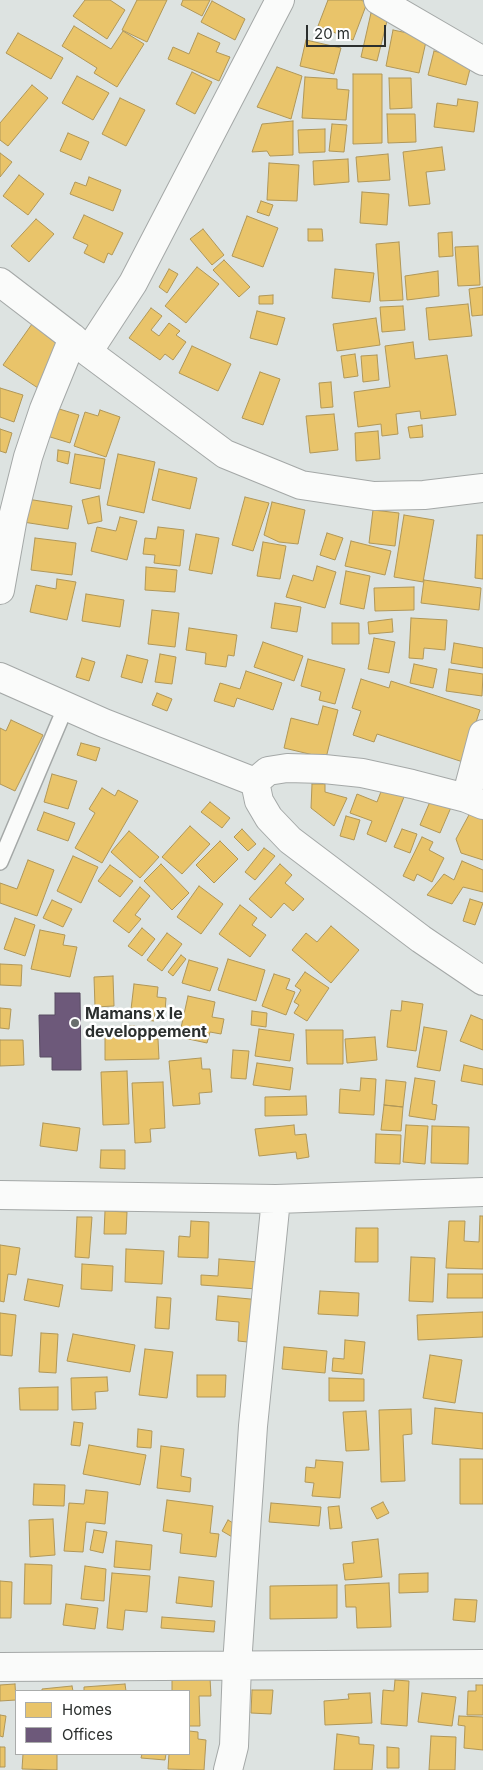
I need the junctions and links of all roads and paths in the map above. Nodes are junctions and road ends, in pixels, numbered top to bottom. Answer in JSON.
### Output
{"nodes":[{"id":1,"x":280,"y":0,"type":"edge"},
{"id":2,"x":378,"y":0,"type":"edge"},
{"id":3,"x":483,"y":61,"type":"edge"},
{"id":4,"x":0,"y":282,"type":"edge"},
{"id":5,"x":81,"y":345,"type":"junction"},
{"id":6,"x":483,"y":488,"type":"edge"},
{"id":7,"x":0,"y":590,"type":"edge"},
{"id":8,"x":0,"y":677,"type":"edge"},
{"id":9,"x":66,"y":706,"type":"junction"},
{"id":10,"x":483,"y":734,"type":"edge"},
{"id":11,"x":255,"y":782,"type":"junction"},
{"id":12,"x":474,"y":802,"type":"edge"},
{"id":13,"x":0,"y":862,"type":"edge"},
{"id":14,"x":483,"y":981,"type":"edge"},
{"id":15,"x":483,"y":1192,"type":"edge"},
{"id":16,"x":0,"y":1195,"type":"edge"},
{"id":17,"x":276,"y":1200,"type":"junction"},
{"id":18,"x":483,"y":1664,"type":"edge"},
{"id":19,"x":237,"y":1665,"type":"junction"},
{"id":20,"x":0,"y":1666,"type":"edge"},
{"id":21,"x":228,"y":1770,"type":"edge"}],
"edges":[{"from":1,"to":5,"type":"street"},
{"from":2,"to":3,"type":"street"},
{"from":4,"to":5,"type":"street"},
{"from":5,"to":6,"type":"street"},
{"from":5,"to":7,"type":"street"},
{"from":8,"to":9,"type":"street"},
{"from":9,"to":11,"type":"street"},
{"from":9,"to":13,"type":"lane"},
{"from":10,"to":12,"type":"street"},
{"from":11,"to":12,"type":"street"},
{"from":11,"to":14,"type":"street"},
{"from":15,"to":17,"type":"street"},
{"from":16,"to":17,"type":"street"},
{"from":17,"to":19,"type":"street"},
{"from":18,"to":19,"type":"street"},
{"from":19,"to":20,"type":"street"},
{"from":19,"to":21,"type":"street"}]}
